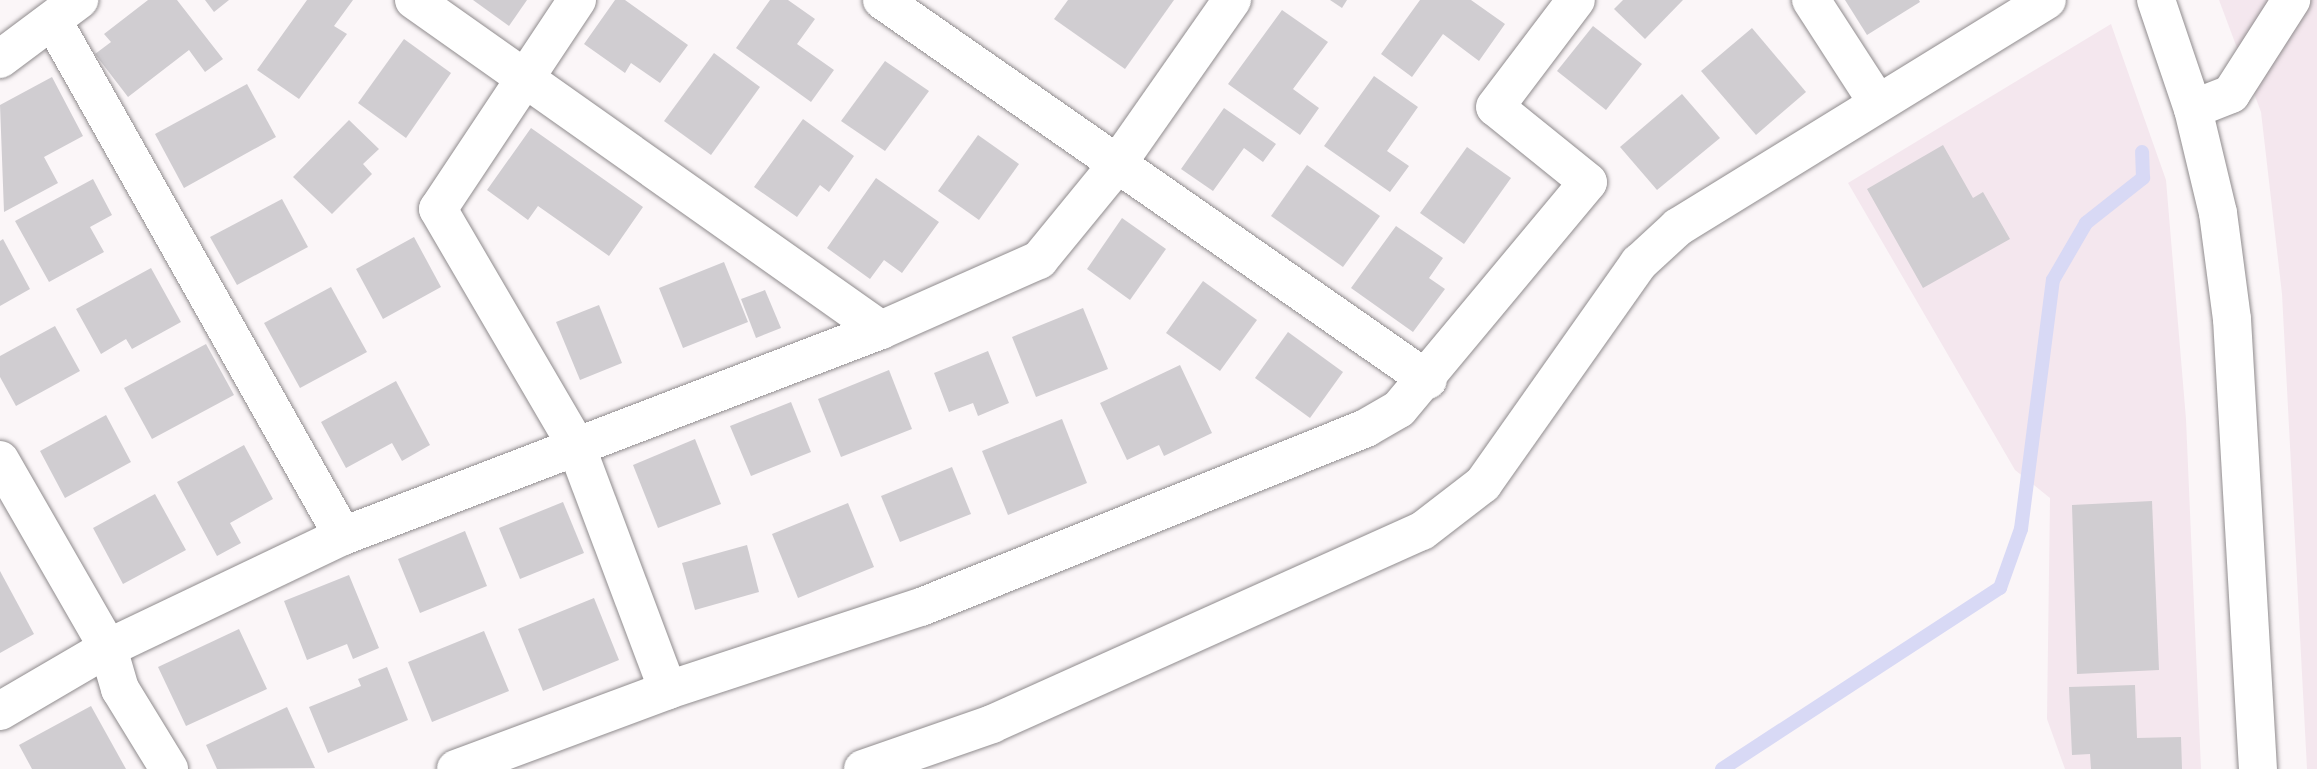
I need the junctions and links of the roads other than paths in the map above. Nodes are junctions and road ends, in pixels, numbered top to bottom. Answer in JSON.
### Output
{"nodes":[{"id":1,"x":414,"y":0,"type":"edge"},
{"id":2,"x":577,"y":0,"type":"edge"},
{"id":3,"x":882,"y":0,"type":"edge"},
{"id":4,"x":1232,"y":0,"type":"edge"},
{"id":5,"x":1576,"y":0,"type":"edge"},
{"id":6,"x":1811,"y":0,"type":"edge"},
{"id":7,"x":2047,"y":0,"type":"edge"},
{"id":8,"x":2156,"y":0,"type":"edge"},
{"id":9,"x":2291,"y":0,"type":"edge"},
{"id":10,"x":66,"y":10,"type":"edge"},
{"id":11,"x":0,"y":59,"type":"edge"},
{"id":12,"x":521,"y":76,"type":"junction"},
{"id":13,"x":1877,"y":102,"type":"junction"},
{"id":14,"x":2193,"y":109,"type":"junction"},
{"id":15,"x":1115,"y":167,"type":"junction"},
{"id":16,"x":881,"y":330,"type":"junction"},
{"id":17,"x":1428,"y":380,"type":"junction"},
{"id":18,"x":575,"y":443,"type":"junction"},
{"id":19,"x":0,"y":460,"type":"edge"},
{"id":20,"x":343,"y":536,"type":"junction"},
{"id":21,"x":108,"y":648,"type":"junction"},
{"id":22,"x":668,"y":690,"type":"junction"},
{"id":23,"x":0,"y":710,"type":"edge"},
{"id":24,"x":169,"y":769,"type":"edge"},
{"id":25,"x":456,"y":769,"type":"edge"},
{"id":26,"x":863,"y":769,"type":"edge"},
{"id":27,"x":2258,"y":769,"type":"edge"}],
"edges":[{"from":1,"to":12,"type":"street"},
{"from":2,"to":12,"type":"street"},
{"from":3,"to":15,"type":"street"},
{"from":4,"to":15,"type":"street"},
{"from":5,"to":17,"type":"street"},
{"from":6,"to":13,"type":"street"},
{"from":7,"to":13,"type":"street"},
{"from":8,"to":14,"type":"street"},
{"from":9,"to":14,"type":"street"},
{"from":10,"to":11,"type":"street"},
{"from":10,"to":20,"type":"street"},
{"from":12,"to":16,"type":"street"},
{"from":12,"to":18,"type":"street"},
{"from":13,"to":26,"type":"street"},
{"from":14,"to":27,"type":"street"},
{"from":15,"to":16,"type":"street"},
{"from":15,"to":17,"type":"street"},
{"from":16,"to":18,"type":"street"},
{"from":17,"to":22,"type":"street"},
{"from":18,"to":20,"type":"street"},
{"from":18,"to":22,"type":"street"},
{"from":19,"to":21,"type":"street"},
{"from":20,"to":21,"type":"street"},
{"from":21,"to":23,"type":"street"},
{"from":21,"to":24,"type":"street"},
{"from":22,"to":25,"type":"street"}]}
